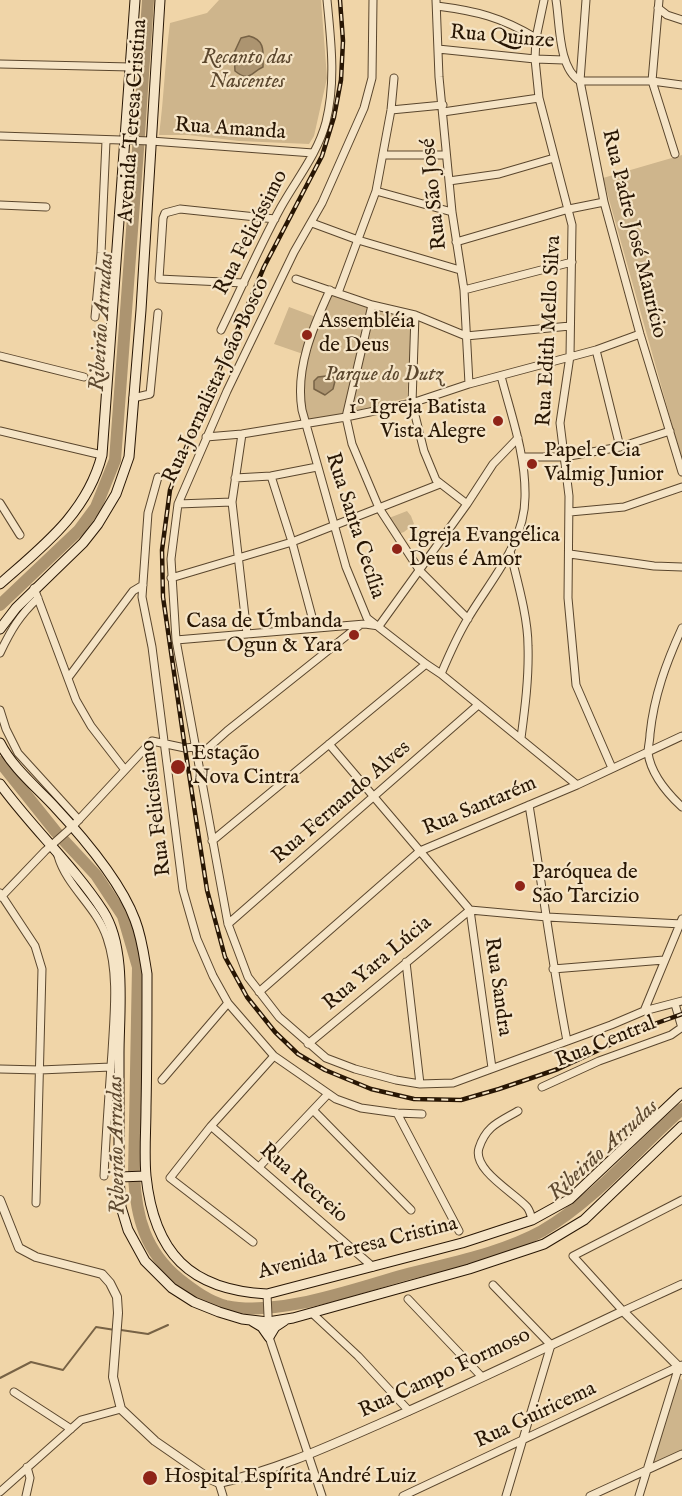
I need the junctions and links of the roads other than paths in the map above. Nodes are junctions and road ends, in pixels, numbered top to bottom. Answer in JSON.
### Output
{"nodes":[{"id":1,"x":135,"y":0,"type":"edge"},
{"id":2,"x":160,"y":0,"type":"edge"},
{"id":3,"x":327,"y":0,"type":"edge"},
{"id":4,"x":373,"y":0,"type":"edge"},
{"id":5,"x":546,"y":0,"type":"edge"},
{"id":6,"x":556,"y":0,"type":"edge"},
{"id":7,"x":586,"y":0,"type":"edge"},
{"id":8,"x":436,"y":3,"type":"edge"},
{"id":9,"x":659,"y":4,"type":"edge"},
{"id":10,"x":558,"y":10,"type":"junction"},
{"id":11,"x":682,"y":20,"type":"edge"},
{"id":12,"x":536,"y":38,"type":"junction"},
{"id":13,"x":438,"y":49,"type":"junction"},
{"id":14,"x":536,"y":59,"type":"junction"},
{"id":15,"x":564,"y":60,"type":"junction"},
{"id":16,"x":0,"y":64,"type":"edge"},
{"id":17,"x":131,"y":67,"type":"junction"},
{"id":18,"x":394,"y":78,"type":"dead end"},
{"id":19,"x":580,"y":81,"type":"junction"},
{"id":20,"x":652,"y":81,"type":"junction"},
{"id":21,"x":682,"y":86,"type":"edge"},
{"id":22,"x":539,"y":98,"type":"junction"},
{"id":23,"x":443,"y":109,"type":"junction"},
{"id":24,"x":391,"y":111,"type":"junction"},
{"id":25,"x":0,"y":136,"type":"edge"},
{"id":26,"x":128,"y":140,"type":"junction"},
{"id":27,"x":106,"y":141,"type":"junction"},
{"id":28,"x":148,"y":141,"type":"junction"},
{"id":29,"x":313,"y":153,"type":"junction"},
{"id":30,"x":675,"y":154,"type":"dead end"},
{"id":31,"x":384,"y":155,"type":"junction"},
{"id":32,"x":446,"y":155,"type":"junction"},
{"id":33,"x":554,"y":158,"type":"junction"},
{"id":34,"x":449,"y":181,"type":"junction"},
{"id":35,"x":376,"y":191,"type":"junction"},
{"id":36,"x":604,"y":202,"type":"junction"},
{"id":37,"x":0,"y":205,"type":"edge"},
{"id":38,"x":46,"y":207,"type":"dead end"},
{"id":39,"x":569,"y":209,"type":"junction"},
{"id":40,"x":452,"y":212,"type":"junction"},
{"id":41,"x":275,"y":219,"type":"junction"},
{"id":42,"x":312,"y":223,"type":"junction"},
{"id":43,"x":358,"y":240,"type":"junction"},
{"id":44,"x":456,"y":242,"type":"junction"},
{"id":45,"x":572,"y":261,"type":"junction"},
{"id":46,"x":460,"y":270,"type":"junction"},
{"id":47,"x":296,"y":279,"type":"dead end"},
{"id":48,"x":244,"y":283,"type":"junction"},
{"id":49,"x":334,"y":291,"type":"junction"},
{"id":50,"x":464,"y":291,"type":"junction"},
{"id":51,"x":372,"y":305,"type":"junction"},
{"id":52,"x":158,"y":313,"type":"dead end"},
{"id":53,"x":415,"y":315,"type":"junction"},
{"id":54,"x":95,"y":317,"type":"dead end"},
{"id":55,"x":570,"y":326,"type":"junction"},
{"id":56,"x":221,"y":330,"type":"dead end"},
{"id":57,"x":640,"y":334,"type":"junction"},
{"id":58,"x":466,"y":336,"type":"junction"},
{"id":59,"x":596,"y":350,"type":"junction"},
{"id":60,"x":0,"y":356,"type":"edge"},
{"id":61,"x":570,"y":356,"type":"junction"},
{"id":62,"x":501,"y":376,"type":"junction"},
{"id":63,"x":84,"y":377,"type":"dead end"},
{"id":64,"x":469,"y":384,"type":"junction"},
{"id":65,"x":133,"y":398,"type":"junction"},
{"id":66,"x":412,"y":403,"type":"junction"},
{"id":67,"x":346,"y":417,"type":"junction"},
{"id":68,"x":307,"y":424,"type":"junction"},
{"id":69,"x":0,"y":431,"type":"edge"},
{"id":70,"x":670,"y":431,"type":"junction"},
{"id":71,"x":242,"y":434,"type":"junction"},
{"id":72,"x":206,"y":437,"type":"junction"},
{"id":73,"x":518,"y":438,"type":"junction"},
{"id":74,"x":620,"y":447,"type":"junction"},
{"id":75,"x":102,"y":455,"type":"junction"},
{"id":76,"x":522,"y":457,"type":"junction"},
{"id":77,"x":564,"y":458,"type":"junction"},
{"id":78,"x":317,"y":467,"type":"junction"},
{"id":79,"x":682,"y":472,"type":"edge"},
{"id":80,"x":271,"y":476,"type":"junction"},
{"id":81,"x":158,"y":477,"type":"dead end"},
{"id":82,"x":235,"y":478,"type":"junction"},
{"id":83,"x":440,"y":484,"type":"junction"},
{"id":84,"x":682,"y":487,"type":"edge"},
{"id":85,"x":232,"y":502,"type":"junction"},
{"id":86,"x":0,"y":503,"type":"edge"},
{"id":87,"x":178,"y":504,"type":"junction"},
{"id":88,"x":467,"y":504,"type":"junction"},
{"id":89,"x":379,"y":508,"type":"junction"},
{"id":90,"x":570,"y":512,"type":"junction"},
{"id":91,"x":333,"y":525,"type":"junction"},
{"id":92,"x":20,"y":535,"type":"dead end"},
{"id":93,"x":292,"y":542,"type":"junction"},
{"id":94,"x":510,"y":551,"type":"junction"},
{"id":95,"x":570,"y":554,"type":"junction"},
{"id":96,"x":238,"y":559,"type":"junction"},
{"id":97,"x":682,"y":567,"type":"edge"},
{"id":98,"x":420,"y":571,"type":"junction"},
{"id":99,"x":171,"y":578,"type":"junction"},
{"id":100,"x":0,"y":584,"type":"edge"},
{"id":101,"x":143,"y":585,"type":"junction"},
{"id":102,"x":34,"y":588,"type":"junction"},
{"id":103,"x":38,"y":598,"type":"junction"},
{"id":104,"x":468,"y":619,"type":"junction"},
{"id":105,"x":361,"y":625,"type":"junction"},
{"id":106,"x":379,"y":626,"type":"junction"},
{"id":107,"x":315,"y":628,"type":"junction"},
{"id":108,"x":682,"y":628,"type":"edge"},
{"id":109,"x":0,"y":629,"type":"edge"},
{"id":110,"x":247,"y":634,"type":"junction"},
{"id":111,"x":176,"y":640,"type":"junction"},
{"id":112,"x":0,"y":653,"type":"edge"},
{"id":113,"x":426,"y":664,"type":"junction"},
{"id":114,"x":441,"y":674,"type":"junction"},
{"id":115,"x":68,"y":678,"type":"junction"},
{"id":116,"x":478,"y":705,"type":"junction"},
{"id":117,"x":0,"y":710,"type":"edge"},
{"id":118,"x":682,"y":736,"type":"edge"},
{"id":119,"x":521,"y":738,"type":"junction"},
{"id":120,"x":12,"y":741,"type":"junction"},
{"id":121,"x":166,"y":743,"type":"junction"},
{"id":122,"x":329,"y":744,"type":"junction"},
{"id":123,"x":2,"y":747,"type":"edge"},
{"id":124,"x":195,"y":747,"type":"junction"},
{"id":125,"x":648,"y":752,"type":"junction"},
{"id":126,"x":197,"y":758,"type":"junction"},
{"id":127,"x":612,"y":768,"type":"junction"},
{"id":128,"x":125,"y":770,"type":"junction"},
{"id":129,"x":37,"y":782,"type":"junction"},
{"id":130,"x":0,"y":784,"type":"edge"},
{"id":131,"x":577,"y":784,"type":"junction"},
{"id":132,"x":375,"y":797,"type":"junction"},
{"id":133,"x":529,"y":805,"type":"junction"},
{"id":134,"x":682,"y":807,"type":"edge"},
{"id":135,"x":73,"y":825,"type":"junction"},
{"id":136,"x":212,"y":841,"type":"junction"},
{"id":137,"x":54,"y":846,"type":"junction"},
{"id":138,"x":420,"y":851,"type":"junction"},
{"id":139,"x":1,"y":896,"type":"edge"},
{"id":140,"x":470,"y":910,"type":"junction"},
{"id":141,"x":547,"y":917,"type":"junction"},
{"id":142,"x":681,"y":923,"type":"edge"},
{"id":143,"x":228,"y":924,"type":"junction"},
{"id":144,"x":664,"y":960,"type":"junction"},
{"id":145,"x":406,"y":962,"type":"junction"},
{"id":146,"x":553,"y":969,"type":"junction"},
{"id":147,"x":259,"y":992,"type":"junction"},
{"id":148,"x":679,"y":1002,"type":"edge"},
{"id":149,"x":228,"y":1003,"type":"junction"},
{"id":150,"x":644,"y":1011,"type":"junction"},
{"id":151,"x":682,"y":1028,"type":"edge"},
{"id":152,"x":567,"y":1041,"type":"junction"},
{"id":153,"x":308,"y":1044,"type":"junction"},
{"id":154,"x":274,"y":1056,"type":"junction"},
{"id":155,"x":111,"y":1067,"type":"junction"},
{"id":156,"x":492,"y":1068,"type":"junction"},
{"id":157,"x":0,"y":1069,"type":"edge"},
{"id":158,"x":40,"y":1070,"type":"junction"},
{"id":159,"x":162,"y":1080,"type":"dead end"},
{"id":160,"x":420,"y":1084,"type":"junction"},
{"id":161,"x":542,"y":1087,"type":"dead end"},
{"id":162,"x":682,"y":1093,"type":"edge"},
{"id":163,"x":328,"y":1094,"type":"junction"},
{"id":164,"x":313,"y":1110,"type":"junction"},
{"id":165,"x":518,"y":1111,"type":"dead end"},
{"id":166,"x":397,"y":1113,"type":"junction"},
{"id":167,"x":422,"y":1114,"type":"dead end"},
{"id":168,"x":211,"y":1125,"type":"junction"},
{"id":169,"x":681,"y":1130,"type":"edge"},
{"id":170,"x":259,"y":1167,"type":"junction"},
{"id":171,"x":104,"y":1176,"type":"dead end"},
{"id":172,"x":145,"y":1176,"type":"junction"},
{"id":173,"x":120,"y":1177,"type":"junction"},
{"id":174,"x":0,"y":1200,"type":"edge"},
{"id":175,"x":682,"y":1200,"type":"edge"},
{"id":176,"x":36,"y":1203,"type":"dead end"},
{"id":177,"x":411,"y":1210,"type":"dead end"},
{"id":178,"x":532,"y":1220,"type":"junction"},
{"id":179,"x":459,"y":1231,"type":"dead end"},
{"id":180,"x":253,"y":1242,"type":"dead end"},
{"id":181,"x":373,"y":1267,"type":"junction"},
{"id":182,"x":493,"y":1284,"type":"dead end"},
{"id":183,"x":682,"y":1284,"type":"edge"},
{"id":184,"x":267,"y":1297,"type":"junction"},
{"id":185,"x":408,"y":1299,"type":"dead end"},
{"id":186,"x":623,"y":1311,"type":"junction"},
{"id":187,"x":313,"y":1314,"type":"junction"},
{"id":188,"x":268,"y":1319,"type":"junction"},
{"id":189,"x":286,"y":1319,"type":"junction"},
{"id":190,"x":249,"y":1320,"type":"junction"},
{"id":191,"x":269,"y":1337,"type":"junction"},
{"id":192,"x":551,"y":1345,"type":"junction"},
{"id":193,"x":681,"y":1367,"type":"edge"},
{"id":194,"x":482,"y":1377,"type":"junction"},
{"id":195,"x":14,"y":1392,"type":"dead end"},
{"id":196,"x":121,"y":1408,"type":"junction"},
{"id":197,"x":409,"y":1411,"type":"junction"},
{"id":198,"x":71,"y":1429,"type":"junction"},
{"id":199,"x":523,"y":1441,"type":"junction"},
{"id":200,"x":309,"y":1455,"type":"junction"},
{"id":201,"x":682,"y":1455,"type":"edge"},
{"id":202,"x":27,"y":1467,"type":"junction"},
{"id":203,"x":647,"y":1471,"type":"junction"},
{"id":204,"x":219,"y":1483,"type":"junction"},
{"id":205,"x":0,"y":1492,"type":"edge"},
{"id":206,"x":26,"y":1496,"type":"edge"},
{"id":207,"x":223,"y":1496,"type":"edge"},
{"id":208,"x":322,"y":1496,"type":"edge"},
{"id":209,"x":403,"y":1496,"type":"edge"},
{"id":210,"x":507,"y":1496,"type":"edge"},
{"id":211,"x":590,"y":1496,"type":"edge"},
{"id":212,"x":639,"y":1496,"type":"edge"}],
"edges":[{"from":1,"to":17,"type":"main road","name":"Avenida Teresa Cristina"},
{"from":2,"to":28,"type":"main road","name":"Avenida Teresa Cristina"},
{"from":3,"to":29,"type":"street","name":"Rua Felicíssimo"},
{"from":4,"to":42,"type":"street","name":"Rua Jornalista João Bosco"},
{"from":5,"to":10,"type":"street"},
{"from":5,"to":12,"type":"street","name":"Rua Edith Mello Silva"},
{"from":6,"to":10,"type":"street"},
{"from":7,"to":19,"type":"street","name":"Rua Padre José Maurício"},
{"from":8,"to":12,"type":"street"},
{"from":8,"to":13,"type":"street","name":"Rua São José"},
{"from":9,"to":11,"type":"street"},
{"from":9,"to":20,"type":"street"},
{"from":10,"to":15,"type":"street"},
{"from":12,"to":14,"type":"street","name":"Rua Edith Mello Silva"},
{"from":13,"to":14,"type":"street","name":"Rua Quinze"},
{"from":13,"to":23,"type":"street","name":"Rua São José"},
{"from":14,"to":15,"type":"street","name":"Rua Quinze"},
{"from":14,"to":22,"type":"street","name":"Rua Edith Mello Silva"},
{"from":15,"to":19,"type":"street"},
{"from":16,"to":17,"type":"street"},
{"from":17,"to":26,"type":"main road","name":"Avenida Teresa Cristina"},
{"from":18,"to":24,"type":"street","name":"Rua Santa Cecília"},
{"from":19,"to":20,"type":"street"},
{"from":19,"to":36,"type":"street","name":"Rua Padre José Maurício"},
{"from":20,"to":21,"type":"street"},
{"from":20,"to":30,"type":"street"},
{"from":22,"to":23,"type":"street"},
{"from":22,"to":33,"type":"street","name":"Rua Edith Mello Silva"},
{"from":23,"to":24,"type":"street"},
{"from":23,"to":32,"type":"street","name":"Rua São José"},
{"from":24,"to":31,"type":"street","name":"Rua Santa Cecília"},
{"from":25,"to":27,"type":"street","name":"Rua Amanda"},
{"from":26,"to":27,"type":"street","name":"Rua Amanda"},
{"from":26,"to":28,"type":"street","name":"Rua Amanda"},
{"from":26,"to":75,"type":"main road","name":"Avenida Teresa Cristina"},
{"from":27,"to":54,"type":"street"},
{"from":28,"to":29,"type":"street","name":"Rua Amanda"},
{"from":28,"to":65,"type":"main road","name":"Avenida Teresa Cristina"},
{"from":29,"to":41,"type":"street","name":"Rua Felicíssimo"},
{"from":31,"to":32,"type":"street"},
{"from":31,"to":35,"type":"street","name":"Rua Santa Cecília"},
{"from":32,"to":34,"type":"street","name":"Rua São José"},
{"from":33,"to":34,"type":"street"},
{"from":33,"to":39,"type":"street","name":"Rua Edith Mello Silva"},
{"from":34,"to":40,"type":"street","name":"Rua São José"},
{"from":35,"to":40,"type":"street"},
{"from":35,"to":43,"type":"street","name":"Rua Santa Cecília"},
{"from":36,"to":39,"type":"street"},
{"from":36,"to":57,"type":"street","name":"Rua Padre José Maurício"},
{"from":37,"to":38,"type":"street"},
{"from":39,"to":44,"type":"street"},
{"from":39,"to":45,"type":"street","name":"Rua Edith Mello Silva"},
{"from":40,"to":44,"type":"street","name":"Rua São José"},
{"from":41,"to":48,"type":"street","name":"Rua Felicíssimo"},
{"from":41,"to":48,"type":"street"},
{"from":42,"to":43,"type":"street"},
{"from":42,"to":72,"type":"street","name":"Rua Jornalista João Bosco"},
{"from":43,"to":46,"type":"street"},
{"from":43,"to":49,"type":"street","name":"Rua Santa Cecília"},
{"from":44,"to":46,"type":"street","name":"Rua São José"},
{"from":45,"to":50,"type":"street"},
{"from":45,"to":55,"type":"street","name":"Rua Edith Mello Silva"},
{"from":46,"to":50,"type":"street","name":"Rua São José"},
{"from":47,"to":49,"type":"street"},
{"from":48,"to":56,"type":"street","name":"Rua Felicíssimo"},
{"from":49,"to":51,"type":"street"},
{"from":49,"to":68,"type":"street","name":"Rua Santa Cecília"},
{"from":50,"to":58,"type":"street","name":"Rua São José"},
{"from":51,"to":53,"type":"street"},
{"from":51,"to":67,"type":"street"},
{"from":52,"to":65,"type":"street"},
{"from":53,"to":58,"type":"street"},
{"from":53,"to":66,"type":"street"},
{"from":55,"to":58,"type":"street"},
{"from":55,"to":61,"type":"street","name":"Rua Edith Mello Silva"},
{"from":57,"to":59,"type":"street"},
{"from":57,"to":70,"type":"street","name":"Rua Padre José Maurício"},
{"from":58,"to":64,"type":"street","name":"Rua São José"},
{"from":59,"to":61,"type":"street"},
{"from":59,"to":74,"type":"street"},
{"from":60,"to":63,"type":"street"},
{"from":61,"to":62,"type":"street"},
{"from":61,"to":77,"type":"street","name":"Rua Edith Mello Silva"},
{"from":62,"to":64,"type":"street"},
{"from":62,"to":73,"type":"street"},
{"from":64,"to":66,"type":"street"},
{"from":65,"to":102,"type":"main road","name":"Avenida Teresa Cristina"},
{"from":66,"to":67,"type":"street"},
{"from":66,"to":83,"type":"street"},
{"from":67,"to":68,"type":"street"},
{"from":67,"to":89,"type":"street"},
{"from":68,"to":71,"type":"street"},
{"from":68,"to":78,"type":"street","name":"Rua Santa Cecília"},
{"from":69,"to":75,"type":"street"},
{"from":70,"to":74,"type":"street"},
{"from":70,"to":79,"type":"street","name":"Rua Padre José Maurício"},
{"from":71,"to":72,"type":"street"},
{"from":71,"to":82,"type":"street"},
{"from":72,"to":87,"type":"street","name":"Rua Jornalista João Bosco"},
{"from":73,"to":76,"type":"street"},
{"from":73,"to":88,"type":"street"},
{"from":74,"to":77,"type":"street"},
{"from":75,"to":100,"type":"main road","name":"Avenida Teresa Cristina"},
{"from":76,"to":77,"type":"street"},
{"from":76,"to":94,"type":"street"},
{"from":77,"to":90,"type":"street","name":"Rua Edith Mello Silva"},
{"from":78,"to":80,"type":"street"},
{"from":78,"to":91,"type":"street","name":"Rua Santa Cecília"},
{"from":80,"to":82,"type":"street"},
{"from":80,"to":93,"type":"street"},
{"from":81,"to":101,"type":"street","name":"Rua Felicíssimo"},
{"from":82,"to":85,"type":"street"},
{"from":83,"to":88,"type":"street"},
{"from":83,"to":89,"type":"street"},
{"from":84,"to":90,"type":"street"},
{"from":85,"to":87,"type":"street"},
{"from":85,"to":96,"type":"street"},
{"from":86,"to":92,"type":"street"},
{"from":87,"to":99,"type":"street","name":"Rua Jornalista João Bosco"},
{"from":88,"to":98,"type":"street"},
{"from":89,"to":91,"type":"street"},
{"from":89,"to":98,"type":"street"},
{"from":90,"to":95,"type":"street","name":"Rua Edith Mello Silva"},
{"from":91,"to":93,"type":"street"},
{"from":91,"to":106,"type":"street","name":"Rua Santa Cecília"},
{"from":93,"to":96,"type":"street"},
{"from":93,"to":107,"type":"street"},
{"from":94,"to":104,"type":"street"},
{"from":94,"to":119,"type":"street"},
{"from":95,"to":97,"type":"street"},
{"from":95,"to":127,"type":"street","name":"Rua Edith Mello Silva"},
{"from":96,"to":99,"type":"street"},
{"from":96,"to":110,"type":"street"},
{"from":98,"to":104,"type":"street"},
{"from":98,"to":106,"type":"street"},
{"from":99,"to":111,"type":"street","name":"Rua Jornalista João Bosco"},
{"from":101,"to":115,"type":"street"},
{"from":101,"to":121,"type":"street","name":"Rua Felicíssimo"},
{"from":102,"to":103,"type":"street"},
{"from":102,"to":109,"type":"main road","name":"Avenida Teresa Cristina"},
{"from":103,"to":112,"type":"street"},
{"from":103,"to":115,"type":"street"},
{"from":104,"to":114,"type":"street"},
{"from":105,"to":106,"type":"street"},
{"from":105,"to":107,"type":"street"},
{"from":105,"to":126,"type":"street"},
{"from":106,"to":113,"type":"street","name":"Rua Santa Cecília"},
{"from":107,"to":110,"type":"street"},
{"from":108,"to":125,"type":"street"},
{"from":110,"to":111,"type":"street"},
{"from":111,"to":124,"type":"street","name":"Rua Jornalista João Bosco"},
{"from":113,"to":114,"type":"street","name":"Rua Santa Cecília"},
{"from":113,"to":122,"type":"street"},
{"from":114,"to":116,"type":"street","name":"Rua Santa Cecília"},
{"from":115,"to":128,"type":"street"},
{"from":116,"to":119,"type":"street","name":"Rua Santa Cecília"},
{"from":116,"to":132,"type":"street","name":"Rua Fernando Alves"},
{"from":117,"to":120,"type":"street","name":"Avenida Teresa Cristina"},
{"from":118,"to":125,"type":"street","name":"Rua Santarém"},
{"from":119,"to":131,"type":"street","name":"Rua Santa Cecília"},
{"from":120,"to":123,"type":"street"},
{"from":120,"to":129,"type":"street","name":"Avenida Teresa Cristina"},
{"from":121,"to":124,"type":"street"},
{"from":121,"to":128,"type":"street"},
{"from":121,"to":149,"type":"street","name":"Rua Felicíssimo"},
{"from":122,"to":132,"type":"street"},
{"from":122,"to":136,"type":"street"},
{"from":123,"to":129,"type":"main road","name":"Avenida Teresa Cristina"},
{"from":124,"to":126,"type":"street","name":"Rua Jornalista João Bosco"},
{"from":125,"to":127,"type":"street","name":"Rua Santarém"},
{"from":125,"to":134,"type":"street"},
{"from":126,"to":136,"type":"street","name":"Rua Jornalista João Bosco"},
{"from":127,"to":131,"type":"street","name":"Rua Santarém"},
{"from":128,"to":135,"type":"street"},
{"from":129,"to":135,"type":"main road","name":"Avenida Teresa Cristina"},
{"from":130,"to":137,"type":"main road"},
{"from":131,"to":133,"type":"street","name":"Rua Santarém"},
{"from":132,"to":138,"type":"street"},
{"from":132,"to":143,"type":"street","name":"Rua Fernando Alves"},
{"from":133,"to":138,"type":"street","name":"Rua Santarém"},
{"from":133,"to":141,"type":"street"},
{"from":135,"to":137,"type":"street"},
{"from":135,"to":172,"type":"main road","name":"Avenida Teresa Cristina"},
{"from":136,"to":143,"type":"street","name":"Rua Jornalista João Bosco"},
{"from":137,"to":139,"type":"street"},
{"from":137,"to":155,"type":"street"},
{"from":137,"to":173,"type":"main road"},
{"from":138,"to":140,"type":"street"},
{"from":138,"to":147,"type":"street","name":"Rua Santarém"},
{"from":139,"to":158,"type":"street"},
{"from":140,"to":141,"type":"street"},
{"from":140,"to":145,"type":"street","name":"Rua Yara Lúcia"},
{"from":140,"to":156,"type":"street","name":"Rua Sandra"},
{"from":141,"to":142,"type":"street"},
{"from":141,"to":146,"type":"street"},
{"from":142,"to":144,"type":"street"},
{"from":143,"to":147,"type":"street","name":"Rua Jornalista João Bosco"},
{"from":144,"to":146,"type":"street"},
{"from":144,"to":150,"type":"street"},
{"from":145,"to":153,"type":"street","name":"Rua Yara Lúcia"},
{"from":145,"to":160,"type":"street"},
{"from":146,"to":152,"type":"street"},
{"from":147,"to":153,"type":"street","name":"Rua Jornalista João Bosco"},
{"from":148,"to":150,"type":"street","name":"Rua Jornalista João Bosco"},
{"from":148,"to":151,"type":"street"},
{"from":149,"to":154,"type":"street","name":"Rua Felicíssimo"},
{"from":149,"to":159,"type":"street"},
{"from":150,"to":152,"type":"street","name":"Rua Jornalista João Bosco"},
{"from":151,"to":161,"type":"street","name":"Rua Central"},
{"from":152,"to":156,"type":"street","name":"Rua Jornalista João Bosco"},
{"from":153,"to":160,"type":"street","name":"Rua Jornalista João Bosco"},
{"from":154,"to":163,"type":"street","name":"Rua Felicíssimo"},
{"from":154,"to":168,"type":"street"},
{"from":155,"to":158,"type":"street"},
{"from":155,"to":171,"type":"street"},
{"from":156,"to":160,"type":"street","name":"Rua Jornalista João Bosco"},
{"from":157,"to":158,"type":"street"},
{"from":158,"to":176,"type":"street"},
{"from":162,"to":178,"type":"main road","name":"Avenida Teresa Cristina"},
{"from":163,"to":164,"type":"street"},
{"from":163,"to":166,"type":"street","name":"Rua Felicíssimo"},
{"from":164,"to":170,"type":"street"},
{"from":164,"to":177,"type":"street"},
{"from":165,"to":178,"type":"street"},
{"from":166,"to":167,"type":"street","name":"Rua Felicíssimo"},
{"from":166,"to":179,"type":"street"},
{"from":168,"to":170,"type":"street","name":"Rua Recreio"},
{"from":168,"to":180,"type":"street"},
{"from":169,"to":187,"type":"main road"},
{"from":170,"to":181,"type":"street","name":"Rua Recreio"},
{"from":172,"to":173,"type":"main road"},
{"from":172,"to":184,"type":"main road","name":"Avenida Teresa Cristina"},
{"from":173,"to":190,"type":"main road"},
{"from":174,"to":196,"type":"street"},
{"from":175,"to":186,"type":"street"},
{"from":178,"to":181,"type":"main road","name":"Avenida Teresa Cristina"},
{"from":181,"to":184,"type":"main road","name":"Avenida Teresa Cristina"},
{"from":182,"to":192,"type":"street"},
{"from":183,"to":186,"type":"street","name":"Rua Campo Formoso"},
{"from":184,"to":188,"type":"street"},
{"from":185,"to":194,"type":"street"},
{"from":186,"to":192,"type":"street","name":"Rua Campo Formoso"},
{"from":186,"to":193,"type":"street"},
{"from":187,"to":189,"type":"main road"},
{"from":187,"to":197,"type":"street"},
{"from":188,"to":189,"type":"main road"},
{"from":188,"to":190,"type":"main road"},
{"from":188,"to":191,"type":"street"},
{"from":189,"to":191,"type":"main road"},
{"from":190,"to":191,"type":"main road"},
{"from":191,"to":200,"type":"street"},
{"from":192,"to":194,"type":"street","name":"Rua Campo Formoso"},
{"from":192,"to":199,"type":"street"},
{"from":193,"to":199,"type":"street","name":"Rua Guiricema"},
{"from":193,"to":203,"type":"street"},
{"from":194,"to":197,"type":"street","name":"Rua Campo Formoso"},
{"from":195,"to":198,"type":"street"},
{"from":196,"to":198,"type":"street"},
{"from":196,"to":204,"type":"street"},
{"from":197,"to":200,"type":"street","name":"Rua Campo Formoso"},
{"from":198,"to":202,"type":"street"},
{"from":199,"to":209,"type":"street","name":"Rua Guiricema"},
{"from":199,"to":210,"type":"street"},
{"from":200,"to":204,"type":"street","name":"Rua Campo Formoso"},
{"from":200,"to":208,"type":"street"},
{"from":201,"to":203,"type":"street"},
{"from":202,"to":205,"type":"street"},
{"from":202,"to":206,"type":"street"},
{"from":203,"to":211,"type":"street"},
{"from":203,"to":212,"type":"street"},
{"from":204,"to":207,"type":"street"}]}
